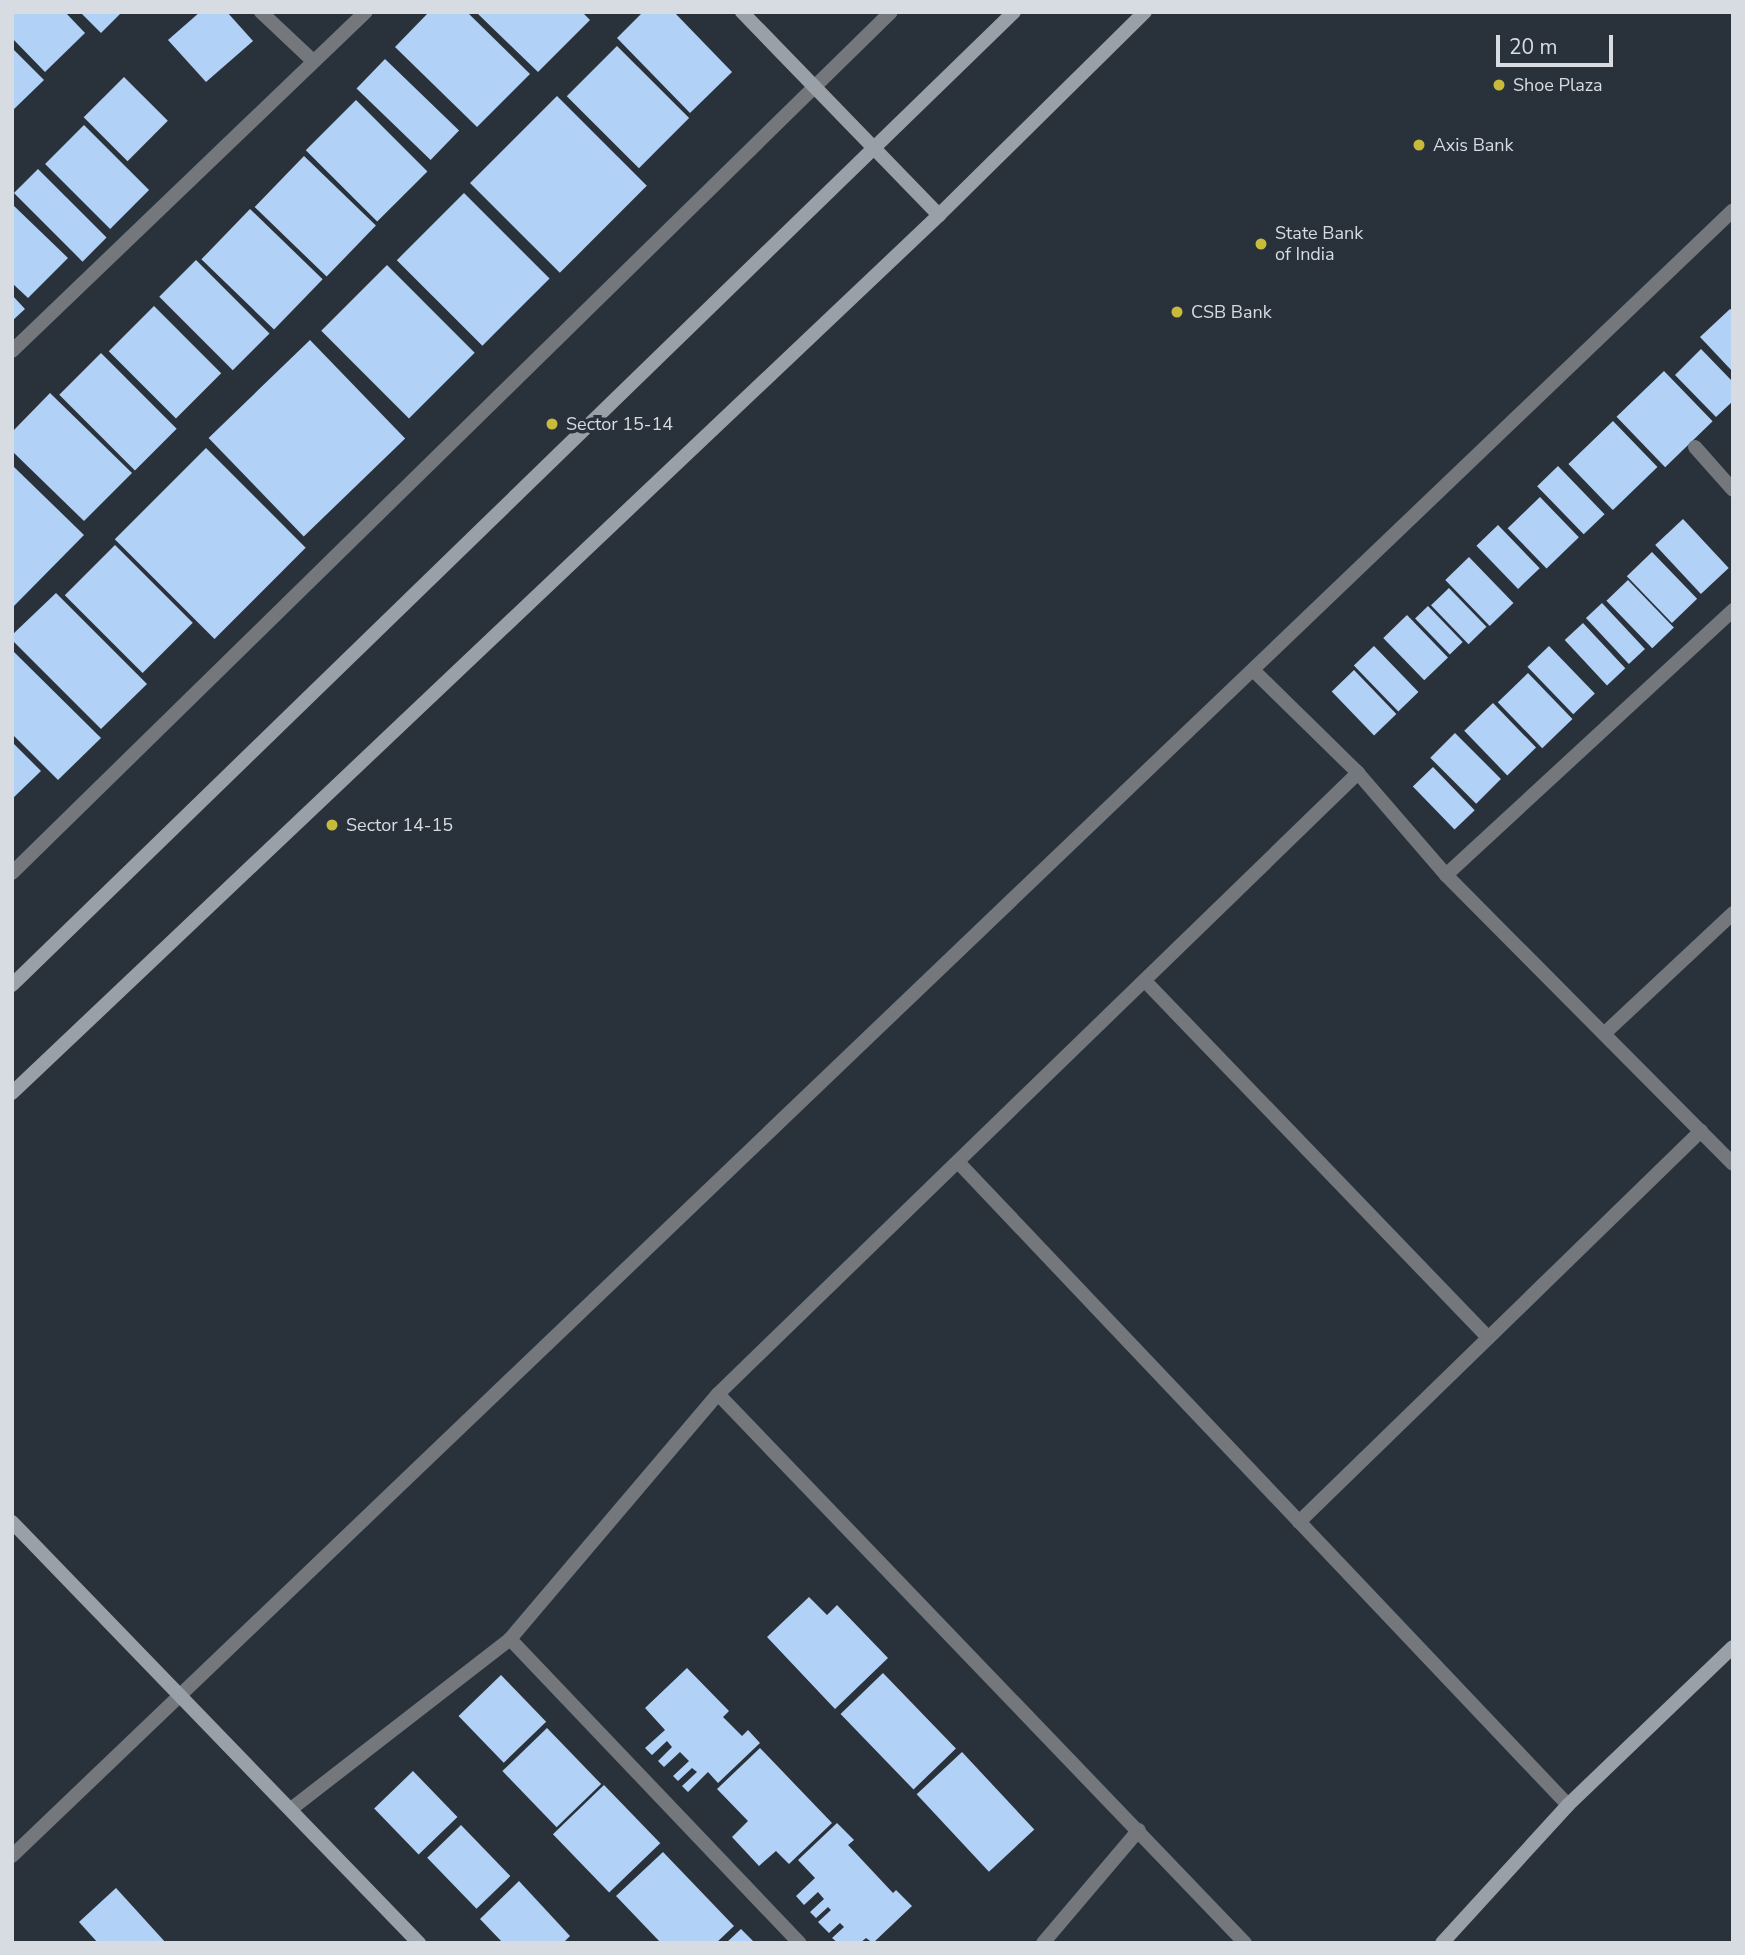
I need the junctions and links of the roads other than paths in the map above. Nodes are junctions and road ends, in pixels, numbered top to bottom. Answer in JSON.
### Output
{"nodes":[{"id":1,"x":261,"y":12,"type":"edge"},
{"id":2,"x":366,"y":12,"type":"edge"},
{"id":3,"x":742,"y":12,"type":"edge"},
{"id":4,"x":891,"y":12,"type":"edge"},
{"id":5,"x":1014,"y":12,"type":"edge"},
{"id":6,"x":1145,"y":12,"type":"edge"},
{"id":7,"x":313,"y":61,"type":"junction"},
{"id":8,"x":814,"y":84,"type":"junction"},
{"id":9,"x":875,"y":147,"type":"junction"},
{"id":10,"x":1733,"y":211,"type":"edge"},
{"id":11,"x":939,"y":215,"type":"junction"},
{"id":12,"x":12,"y":351,"type":"edge"},
{"id":13,"x":1695,"y":447,"type":"dead end"},
{"id":14,"x":1733,"y":490,"type":"edge"},
{"id":15,"x":1733,"y":610,"type":"edge"},
{"id":16,"x":1253,"y":670,"type":"junction"},
{"id":17,"x":1358,"y":773,"type":"junction"},
{"id":18,"x":12,"y":873,"type":"edge"},
{"id":19,"x":1446,"y":875,"type":"junction"},
{"id":20,"x":1733,"y":913,"type":"edge"},
{"id":21,"x":1145,"y":981,"type":"junction"},
{"id":22,"x":12,"y":985,"type":"edge"},
{"id":23,"x":1606,"y":1032,"type":"junction"},
{"id":24,"x":12,"y":1093,"type":"edge"},
{"id":25,"x":1701,"y":1131,"type":"junction"},
{"id":26,"x":958,"y":1162,"type":"junction"},
{"id":27,"x":1733,"y":1164,"type":"edge"},
{"id":28,"x":1488,"y":1338,"type":"junction"},
{"id":29,"x":718,"y":1394,"type":"junction"},
{"id":30,"x":12,"y":1522,"type":"edge"},
{"id":31,"x":1299,"y":1522,"type":"junction"},
{"id":32,"x":510,"y":1639,"type":"junction"},
{"id":33,"x":1733,"y":1647,"type":"edge"},
{"id":34,"x":178,"y":1692,"type":"junction"},
{"id":35,"x":1568,"y":1805,"type":"junction"},
{"id":36,"x":290,"y":1810,"type":"junction"},
{"id":37,"x":1139,"y":1830,"type":"junction"},
{"id":38,"x":12,"y":1856,"type":"edge"},
{"id":39,"x":418,"y":1943,"type":"edge"},
{"id":40,"x":800,"y":1943,"type":"edge"},
{"id":41,"x":1043,"y":1943,"type":"edge"},
{"id":42,"x":1245,"y":1943,"type":"edge"},
{"id":43,"x":1442,"y":1943,"type":"edge"}],
"edges":[{"from":1,"to":7,"type":"street"},
{"from":2,"to":7,"type":"street"},
{"from":3,"to":8,"type":"street"},
{"from":4,"to":8,"type":"street"},
{"from":5,"to":9,"type":"street"},
{"from":6,"to":11,"type":"street"},
{"from":7,"to":12,"type":"street"},
{"from":8,"to":9,"type":"street"},
{"from":8,"to":18,"type":"street"},
{"from":9,"to":11,"type":"street"},
{"from":9,"to":22,"type":"street"},
{"from":10,"to":16,"type":"street"},
{"from":11,"to":24,"type":"street"},
{"from":13,"to":14,"type":"street"},
{"from":15,"to":19,"type":"street"},
{"from":16,"to":17,"type":"street"},
{"from":16,"to":34,"type":"street"},
{"from":17,"to":19,"type":"street"},
{"from":17,"to":21,"type":"street"},
{"from":19,"to":23,"type":"street"},
{"from":20,"to":23,"type":"street"},
{"from":21,"to":26,"type":"street"},
{"from":21,"to":28,"type":"street"},
{"from":23,"to":25,"type":"street"},
{"from":25,"to":27,"type":"street"},
{"from":25,"to":28,"type":"street"},
{"from":26,"to":29,"type":"street"},
{"from":26,"to":31,"type":"street"},
{"from":28,"to":31,"type":"street"},
{"from":29,"to":32,"type":"street"},
{"from":29,"to":37,"type":"street"},
{"from":30,"to":34,"type":"street"},
{"from":31,"to":35,"type":"street"},
{"from":32,"to":36,"type":"street"},
{"from":32,"to":40,"type":"street"},
{"from":33,"to":35,"type":"street"},
{"from":34,"to":36,"type":"street"},
{"from":34,"to":38,"type":"street"},
{"from":35,"to":43,"type":"street"},
{"from":36,"to":39,"type":"street"},
{"from":37,"to":41,"type":"street"},
{"from":37,"to":42,"type":"street"}]}
